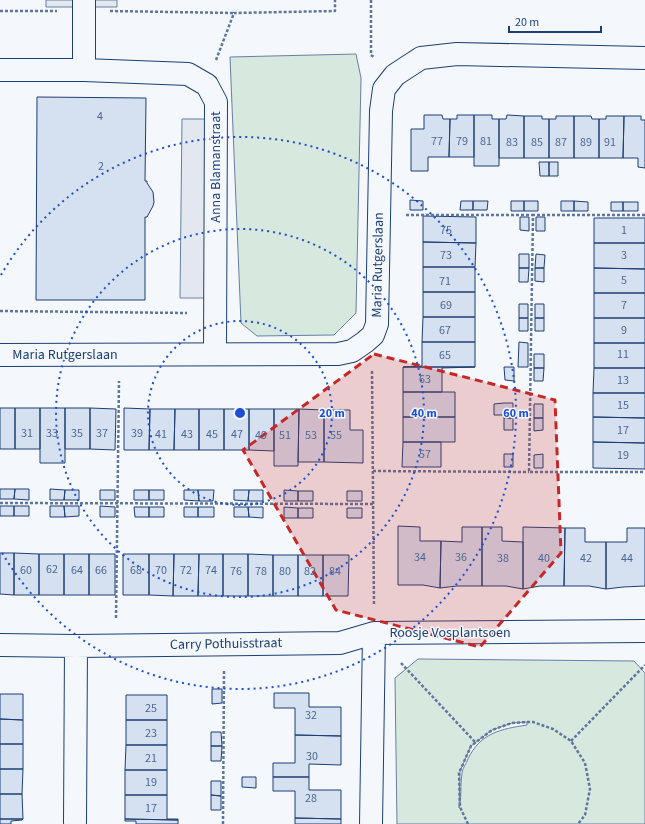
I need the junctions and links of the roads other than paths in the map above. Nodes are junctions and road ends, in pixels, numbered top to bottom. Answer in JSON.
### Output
{"nodes":[{"id":1,"x":84,"y":5,"type":"edge"},
{"id":2,"x":645,"y":58,"type":"edge"},
{"id":3,"x":0,"y":70,"type":"edge"},
{"id":4,"x":84,"y":70,"type":"junction"},
{"id":5,"x":215,"y":354,"type":"junction"},
{"id":6,"x":0,"y":355,"type":"edge"},
{"id":7,"x":645,"y":631,"type":"edge"},
{"id":8,"x":374,"y":633,"type":"junction"},
{"id":9,"x":0,"y":645,"type":"edge"},
{"id":10,"x":76,"y":646,"type":"junction"},
{"id":11,"x":75,"y":822,"type":"dead end"},
{"id":12,"x":372,"y":824,"type":"edge"}],
"edges":[{"from":1,"to":4,"type":"street"},
{"from":2,"to":5,"type":"street","name":"Maria Rutgerslaan"},
{"from":3,"to":4,"type":"street"},
{"from":4,"to":5,"type":"street","name":"Anna Blamanstraat"},
{"from":5,"to":6,"type":"street","name":"Maria Rutgerslaan"},
{"from":7,"to":8,"type":"street","name":"Roosje Vosplantsoen"},
{"from":8,"to":10,"type":"street","name":"Carry Pothuisstraat"},
{"from":8,"to":12,"type":"street","name":"Roosje Vosplantsoen"},
{"from":9,"to":10,"type":"street","name":"Carry Pothuisstraat"},
{"from":10,"to":11,"type":"street"}]}
